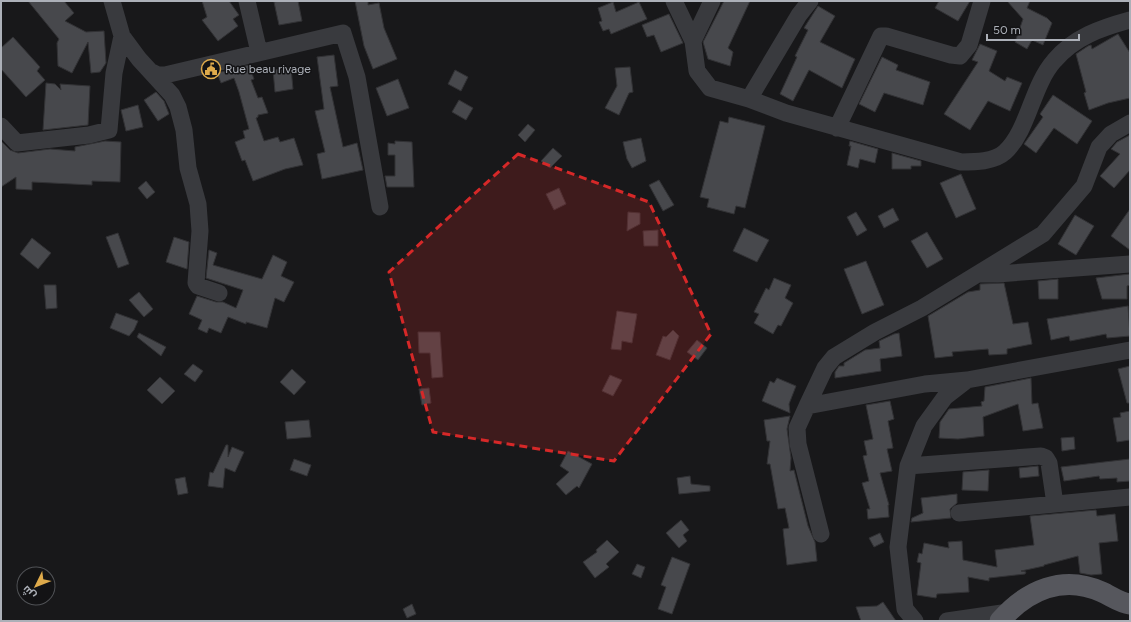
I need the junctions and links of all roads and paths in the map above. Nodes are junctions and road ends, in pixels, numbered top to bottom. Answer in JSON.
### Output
{"nodes":[{"id":1,"x":112,"y":1,"type":"edge"},
{"id":2,"x":247,"y":1,"type":"edge"},
{"id":3,"x":674,"y":1,"type":"edge"},
{"id":4,"x":712,"y":1,"type":"edge"},
{"id":5,"x":810,"y":1,"type":"edge"},
{"id":6,"x":982,"y":1,"type":"edge"},
{"id":7,"x":1130,"y":20,"type":"edge"},
{"id":8,"x":122,"y":36,"type":"junction"},
{"id":9,"x":693,"y":40,"type":"junction"},
{"id":10,"x":259,"y":52,"type":"junction"},
{"id":11,"x":150,"y":71,"type":"junction"},
{"id":12,"x":749,"y":99,"type":"junction"},
{"id":13,"x":1130,"y":123,"type":"edge"},
{"id":14,"x":1,"y":126,"type":"edge"},
{"id":15,"x":837,"y":128,"type":"junction"},
{"id":16,"x":380,"y":207,"type":"dead end"},
{"id":17,"x":1130,"y":264,"type":"edge"},
{"id":18,"x":979,"y":274,"type":"junction"},
{"id":19,"x":220,"y":293,"type":"dead end"},
{"id":20,"x":1130,"y":350,"type":"edge"},
{"id":21,"x":967,"y":380,"type":"junction"},
{"id":22,"x":807,"y":406,"type":"junction"},
{"id":23,"x":908,"y":466,"type":"junction"},
{"id":24,"x":1130,"y":497,"type":"edge"},
{"id":25,"x":1054,"y":504,"type":"junction"},
{"id":26,"x":959,"y":513,"type":"dead end"},
{"id":27,"x":821,"y":534,"type":"dead end"},
{"id":28,"x":1130,"y":604,"type":"edge"},
{"id":29,"x":1004,"y":616,"type":"edge"},
{"id":30,"x":915,"y":621,"type":"edge"},
{"id":31,"x":947,"y":621,"type":"edge"}],
"edges":[{"from":1,"to":8,"type":"street"},
{"from":2,"to":10,"type":"street"},
{"from":3,"to":9,"type":"street"},
{"from":4,"to":9,"type":"street"},
{"from":5,"to":12,"type":"street"},
{"from":6,"to":15,"type":"street"},
{"from":7,"to":15,"type":"street"},
{"from":8,"to":11,"type":"street"},
{"from":8,"to":14,"type":"street"},
{"from":9,"to":12,"type":"street"},
{"from":10,"to":11,"type":"street"},
{"from":10,"to":16,"type":"street"},
{"from":11,"to":19,"type":"street"},
{"from":12,"to":15,"type":"street"},
{"from":13,"to":18,"type":"street"},
{"from":17,"to":18,"type":"street"},
{"from":18,"to":22,"type":"street"},
{"from":20,"to":21,"type":"street"},
{"from":21,"to":22,"type":"street"},
{"from":21,"to":23,"type":"street"},
{"from":22,"to":27,"type":"street"},
{"from":23,"to":25,"type":"street"},
{"from":23,"to":30,"type":"street"},
{"from":24,"to":25,"type":"street"},
{"from":25,"to":26,"type":"street"},
{"from":28,"to":29,"type":"main road"},
{"from":29,"to":31,"type":"street"}]}
